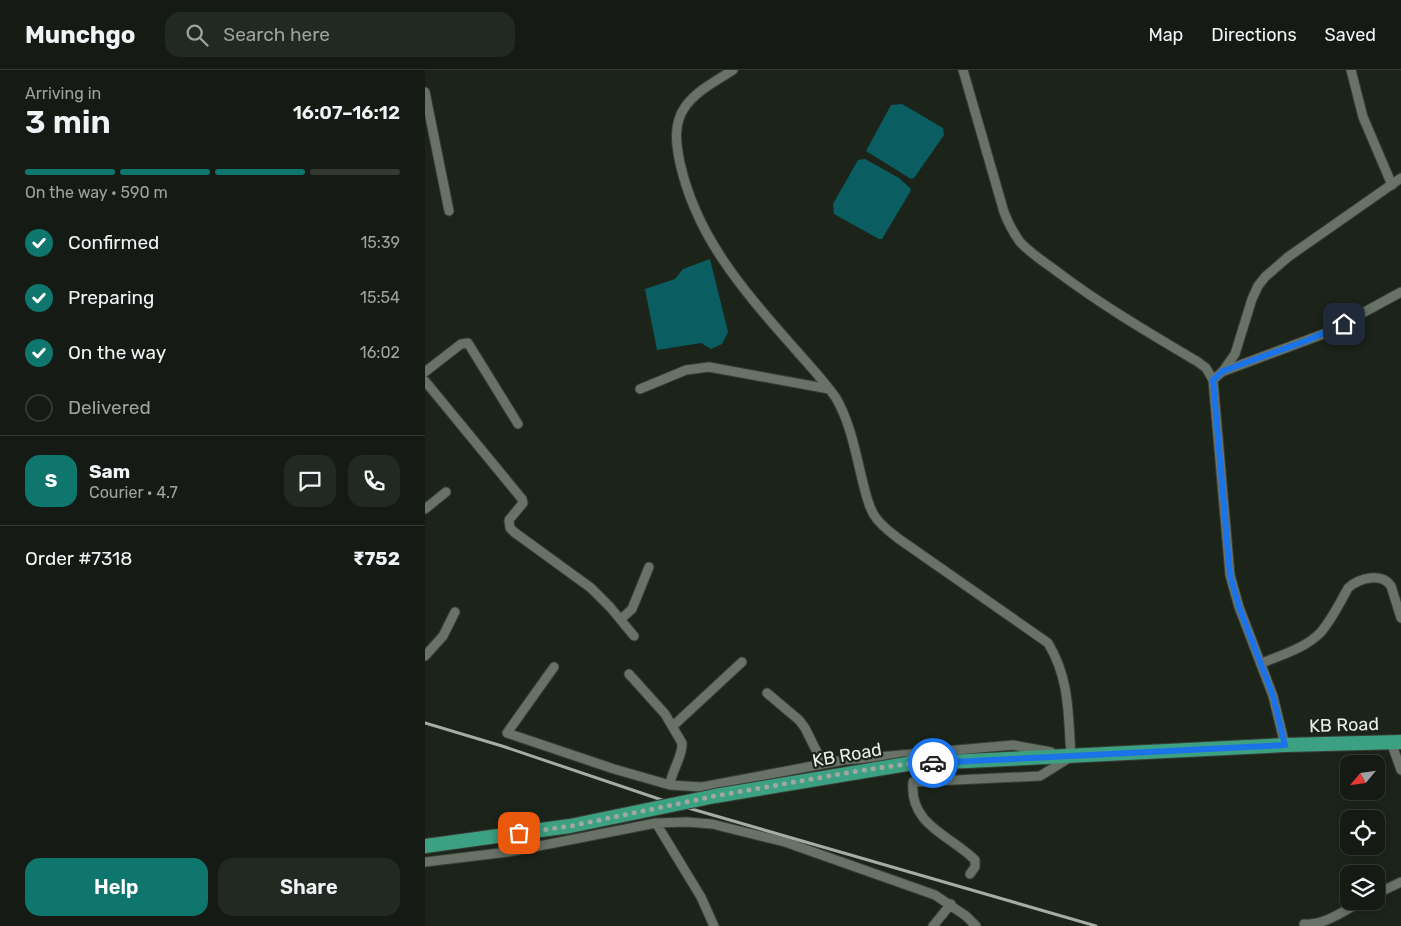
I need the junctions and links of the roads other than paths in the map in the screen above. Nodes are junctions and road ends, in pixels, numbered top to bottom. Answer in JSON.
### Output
{"nodes":[{"id":1,"x":733,"y":70,"type":"edge"},
{"id":2,"x":963,"y":70,"type":"edge"},
{"id":3,"x":1351,"y":70,"type":"edge"},
{"id":4,"x":425,"y":92,"type":"edge"},
{"id":5,"x":1401,"y":178,"type":"edge"},
{"id":6,"x":1392,"y":185,"type":"junction"},
{"id":7,"x":449,"y":211,"type":"dead end"},
{"id":8,"x":1401,"y":292,"type":"edge"},
{"id":9,"x":1223,"y":371,"type":"junction"},
{"id":10,"x":425,"y":372,"type":"edge"},
{"id":11,"x":1213,"y":380,"type":"junction"},
{"id":12,"x":425,"y":381,"type":"edge"},
{"id":13,"x":829,"y":388,"type":"junction"},
{"id":14,"x":640,"y":389,"type":"dead end"},
{"id":15,"x":517,"y":424,"type":"dead end"},
{"id":16,"x":446,"y":492,"type":"dead end"},
{"id":17,"x":425,"y":509,"type":"edge"},
{"id":18,"x":649,"y":567,"type":"dead end"},
{"id":19,"x":455,"y":612,"type":"dead end"},
{"id":20,"x":1401,"y":618,"type":"edge"},
{"id":21,"x":621,"y":619,"type":"junction"},
{"id":22,"x":634,"y":636,"type":"dead end"},
{"id":23,"x":425,"y":656,"type":"edge"},
{"id":24,"x":742,"y":662,"type":"dead end"},
{"id":25,"x":1262,"y":662,"type":"junction"},
{"id":26,"x":554,"y":667,"type":"dead end"},
{"id":27,"x":629,"y":674,"type":"dead end"},
{"id":28,"x":767,"y":693,"type":"dead end"},
{"id":29,"x":673,"y":726,"type":"junction"},
{"id":30,"x":1396,"y":742,"type":"edge"},
{"id":31,"x":1285,"y":745,"type":"junction"},
{"id":32,"x":1071,"y":756,"type":"junction"},
{"id":33,"x":823,"y":764,"type":"junction"},
{"id":34,"x":1401,"y":770,"type":"edge"},
{"id":35,"x":670,"y":785,"type":"junction"},
{"id":36,"x":656,"y":823,"type":"junction"},
{"id":37,"x":425,"y":846,"type":"edge"},
{"id":38,"x":425,"y":862,"type":"edge"},
{"id":39,"x":970,"y":874,"type":"dead end"},
{"id":40,"x":1401,"y":882,"type":"edge"},
{"id":41,"x":1385,"y":890,"type":"edge"},
{"id":42,"x":951,"y":904,"type":"junction"},
{"id":43,"x":1344,"y":910,"type":"edge"},
{"id":44,"x":1305,"y":924,"type":"dead end"},
{"id":45,"x":714,"y":926,"type":"edge"},
{"id":46,"x":933,"y":926,"type":"edge"},
{"id":47,"x":976,"y":926,"type":"edge"}],
"edges":[{"from":1,"to":13,"type":"street"},
{"from":2,"to":11,"type":"street"},
{"from":3,"to":6,"type":"street"},
{"from":4,"to":7,"type":"street"},
{"from":5,"to":6,"type":"street"},
{"from":6,"to":9,"type":"street"},
{"from":8,"to":9,"type":"street"},
{"from":9,"to":11,"type":"street"},
{"from":10,"to":15,"type":"street"},
{"from":11,"to":25,"type":"street"},
{"from":12,"to":21,"type":"street"},
{"from":13,"to":14,"type":"street"},
{"from":13,"to":32,"type":"street"},
{"from":16,"to":17,"type":"street"},
{"from":18,"to":21,"type":"street"},
{"from":19,"to":23,"type":"street"},
{"from":20,"to":25,"type":"street"},
{"from":21,"to":22,"type":"street"},
{"from":24,"to":29,"type":"street"},
{"from":25,"to":31,"type":"street"},
{"from":26,"to":35,"type":"street"},
{"from":27,"to":29,"type":"street"},
{"from":28,"to":33,"type":"street"},
{"from":29,"to":35,"type":"street"},
{"from":30,"to":31,"type":"main road","name":"KB Road"},
{"from":30,"to":34,"type":"street"},
{"from":31,"to":32,"type":"main road","name":"KB Road"},
{"from":32,"to":33,"type":"street"},
{"from":32,"to":37,"type":"main road","name":"KB Road","bridge":true},
{"from":32,"to":39,"type":"street"},
{"from":33,"to":35,"type":"street"},
{"from":36,"to":38,"type":"street"},
{"from":36,"to":42,"type":"street"},
{"from":36,"to":45,"type":"street"},
{"from":40,"to":41,"type":"street"},
{"from":42,"to":46,"type":"street"},
{"from":42,"to":47,"type":"street"},
{"from":43,"to":44,"type":"street"}]}
